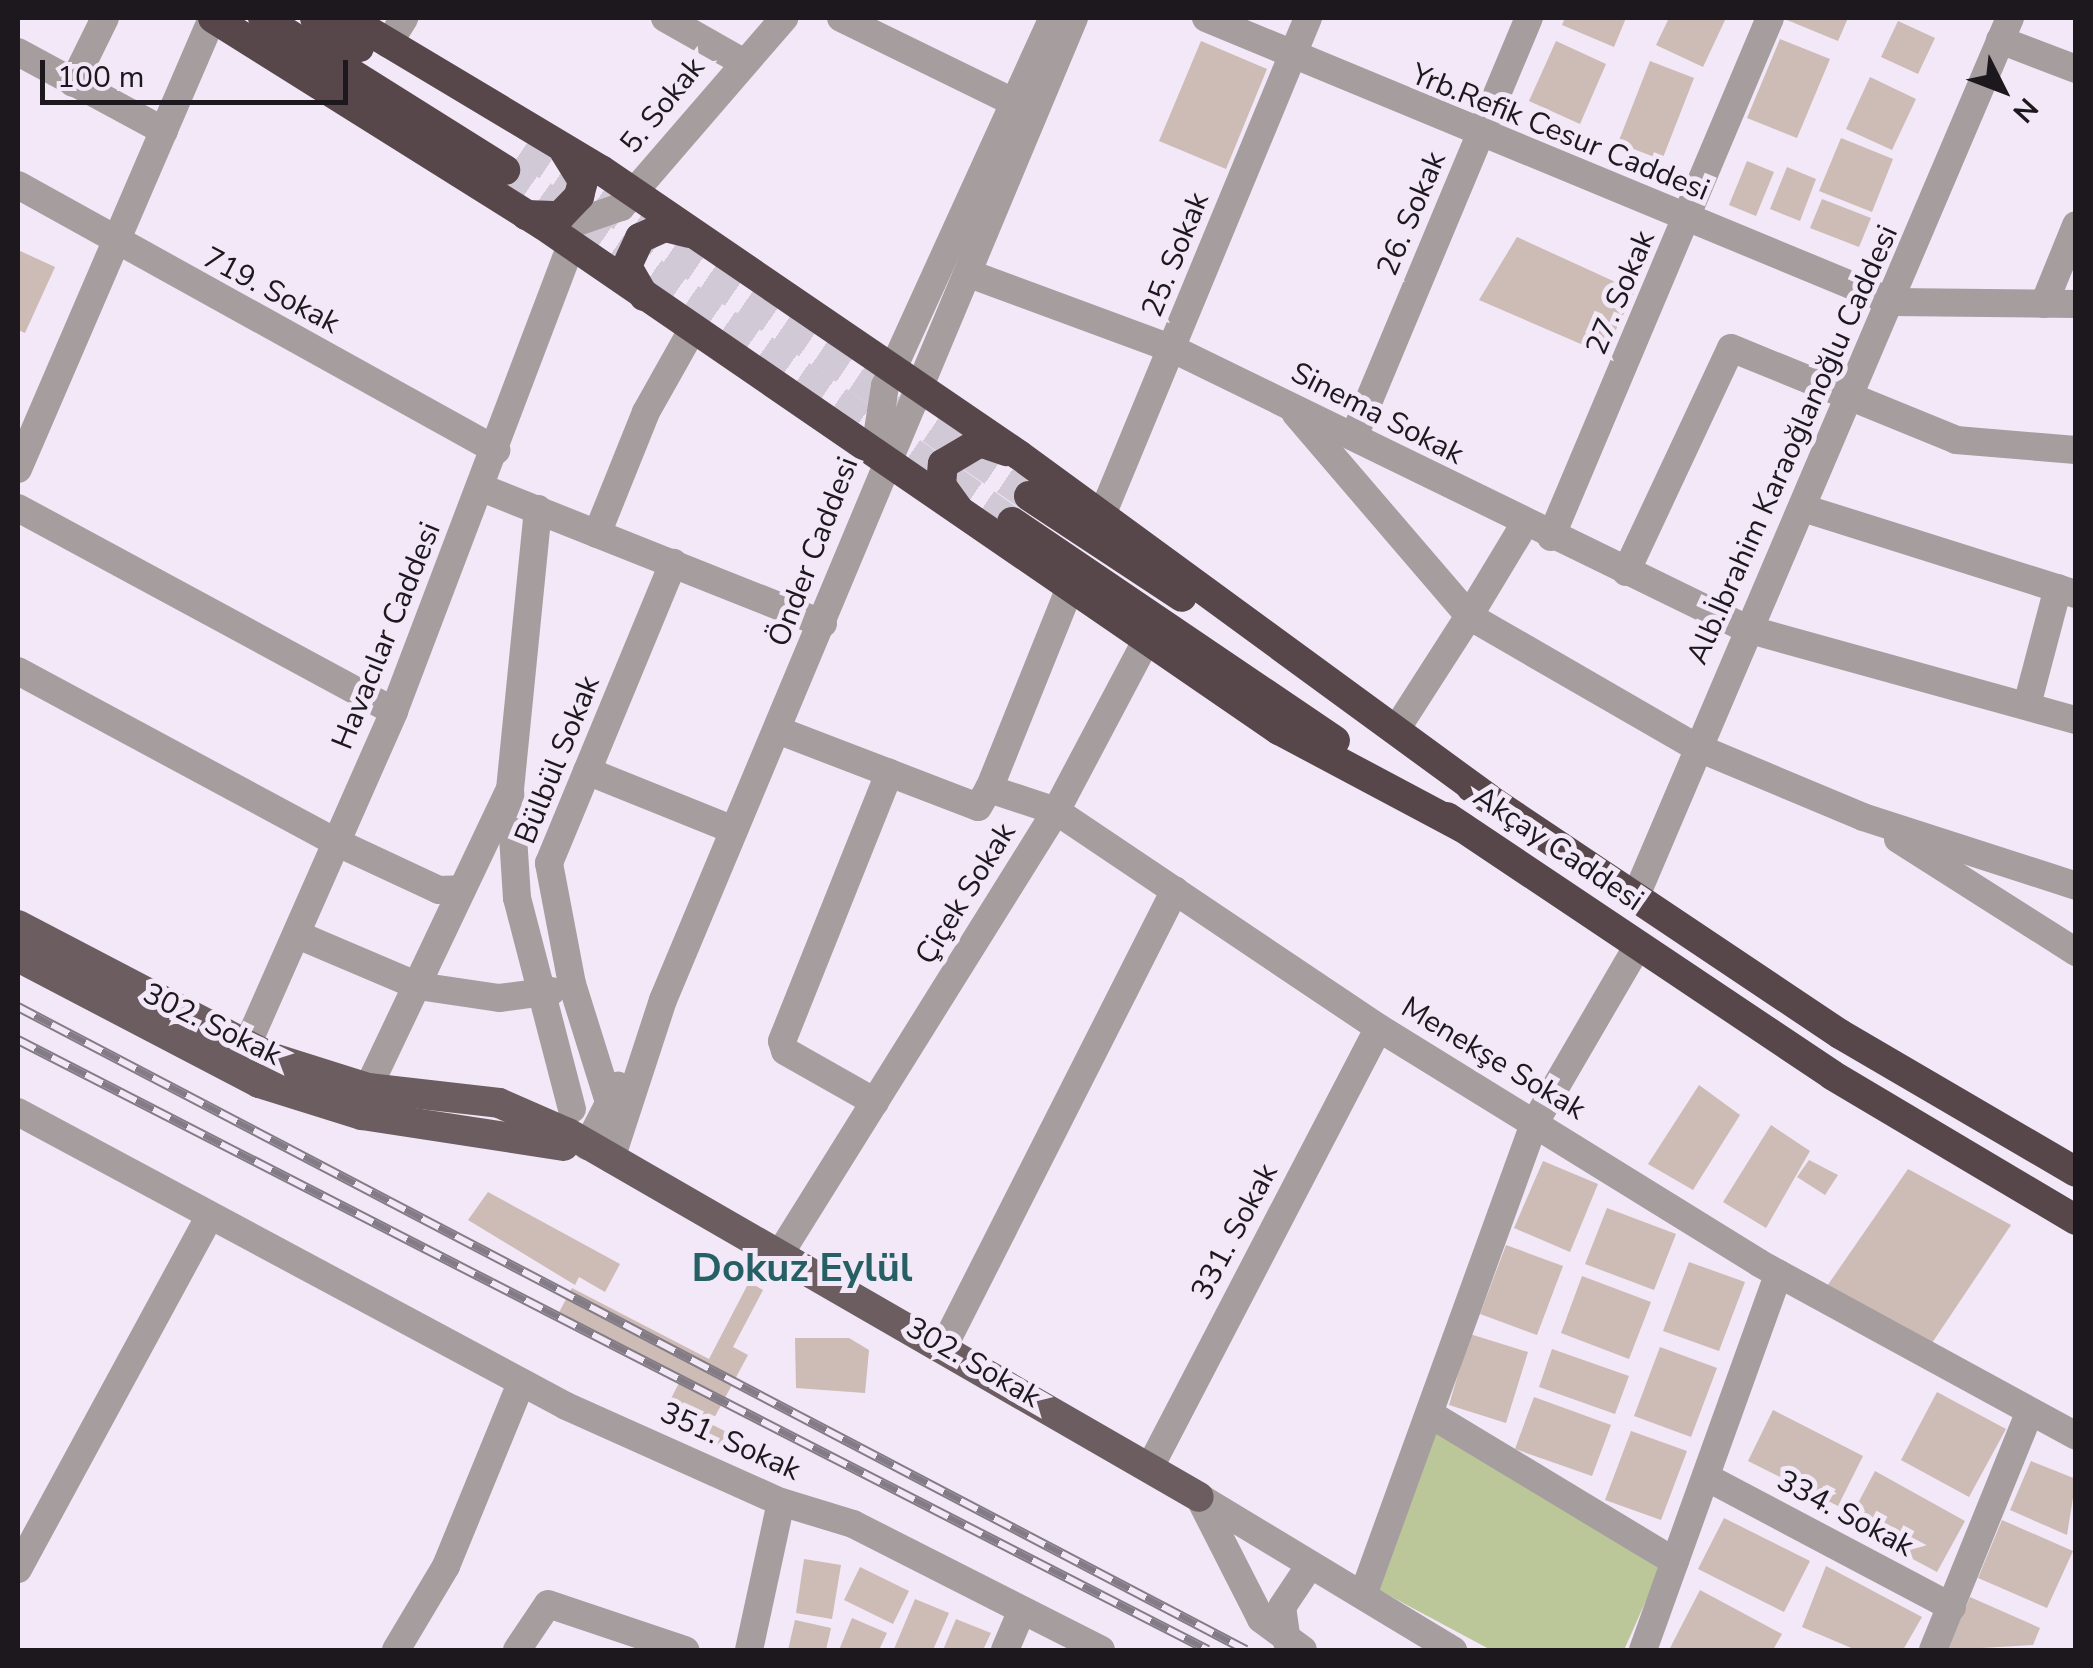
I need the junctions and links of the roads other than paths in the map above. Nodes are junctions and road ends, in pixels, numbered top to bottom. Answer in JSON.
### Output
{"nodes":[{"id":1,"x":105,"y":18,"type":"edge"},
{"id":2,"x":212,"y":18,"type":"edge"},
{"id":3,"x":263,"y":18,"type":"edge"},
{"id":4,"x":315,"y":18,"type":"edge"},
{"id":5,"x":346,"y":18,"type":"edge"},
{"id":6,"x":404,"y":18,"type":"edge"},
{"id":7,"x":665,"y":18,"type":"edge"},
{"id":8,"x":784,"y":18,"type":"edge"},
{"id":9,"x":840,"y":18,"type":"edge"},
{"id":10,"x":1052,"y":18,"type":"edge"},
{"id":11,"x":1074,"y":18,"type":"edge"},
{"id":12,"x":1206,"y":18,"type":"edge"},
{"id":13,"x":1308,"y":18,"type":"edge"},
{"id":14,"x":1529,"y":18,"type":"edge"},
{"id":15,"x":1770,"y":18,"type":"edge"},
{"id":16,"x":2005,"y":29,"type":"edge"},
{"id":17,"x":388,"y":44,"type":"junction"},
{"id":18,"x":18,"y":52,"type":"edge"},
{"id":19,"x":1293,"y":56,"type":"junction"},
{"id":20,"x":742,"y":61,"type":"junction"},
{"id":21,"x":2076,"y":69,"type":"edge"},
{"id":22,"x":73,"y":82,"type":"junction"},
{"id":23,"x":1015,"y":103,"type":"junction"},
{"id":24,"x":164,"y":131,"type":"junction"},
{"id":25,"x":1479,"y":138,"type":"junction"},
{"id":26,"x":558,"y":145,"type":"junction"},
{"id":27,"x":18,"y":185,"type":"edge"},
{"id":28,"x":634,"y":194,"type":"junction"},
{"id":29,"x":1688,"y":221,"type":"junction"},
{"id":30,"x":2076,"y":225,"type":"edge"},
{"id":31,"x":550,"y":230,"type":"junction"},
{"id":32,"x":692,"y":234,"type":"junction"},
{"id":33,"x":114,"y":243,"type":"junction"},
{"id":34,"x":970,"y":274,"type":"junction"},
{"id":35,"x":644,"y":296,"type":"junction"},
{"id":36,"x":1892,"y":302,"type":"junction"},
{"id":37,"x":2044,"y":304,"type":"junction"},
{"id":38,"x":2076,"y":304,"type":"edge"},
{"id":39,"x":692,"y":330,"type":"junction"},
{"id":40,"x":1172,"y":349,"type":"junction"},
{"id":41,"x":893,"y":373,"type":"junction"},
{"id":42,"x":922,"y":390,"type":"junction"},
{"id":43,"x":1850,"y":402,"type":"junction"},
{"id":44,"x":1290,"y":408,"type":"junction"},
{"id":45,"x":1354,"y":436,"type":"junction"},
{"id":46,"x":496,"y":450,"type":"junction"},
{"id":47,"x":2076,"y":450,"type":"edge"},
{"id":48,"x":1018,"y":455,"type":"junction"},
{"id":49,"x":887,"y":464,"type":"junction"},
{"id":50,"x":18,"y":468,"type":"edge"},
{"id":51,"x":482,"y":488,"type":"junction"},
{"id":52,"x":18,"y":508,"type":"edge"},
{"id":53,"x":538,"y":509,"type":"junction"},
{"id":54,"x":1806,"y":509,"type":"junction"},
{"id":55,"x":1102,"y":515,"type":"junction"},
{"id":56,"x":966,"y":520,"type":"junction"},
{"id":57,"x":1525,"y":523,"type":"junction"},
{"id":58,"x":597,"y":534,"type":"junction"},
{"id":59,"x":1551,"y":537,"type":"junction"},
{"id":60,"x":673,"y":564,"type":"junction"},
{"id":61,"x":1626,"y":572,"type":"junction"},
{"id":62,"x":1069,"y":590,"type":"junction"},
{"id":63,"x":2066,"y":591,"type":"edge"},
{"id":64,"x":1469,"y":616,"type":"junction"},
{"id":65,"x":823,"y":624,"type":"junction"},
{"id":66,"x":1748,"y":629,"type":"junction"},
{"id":67,"x":1146,"y":641,"type":"junction"},
{"id":68,"x":18,"y":671,"type":"edge"},
{"id":69,"x":2026,"y":705,"type":"junction"},
{"id":70,"x":394,"y":711,"type":"junction"},
{"id":71,"x":2076,"y":720,"type":"edge"},
{"id":72,"x":1399,"y":724,"type":"junction"},
{"id":73,"x":780,"y":731,"type":"junction"},
{"id":74,"x":1696,"y":747,"type":"junction"},
{"id":75,"x":587,"y":772,"type":"junction"},
{"id":76,"x":889,"y":773,"type":"junction"},
{"id":77,"x":989,"y":788,"type":"junction"},
{"id":78,"x":510,"y":790,"type":"junction"},
{"id":79,"x":1488,"y":798,"type":"junction"},
{"id":80,"x":1056,"y":811,"type":"junction"},
{"id":81,"x":1863,"y":817,"type":"junction"},
{"id":82,"x":1463,"y":828,"type":"junction"},
{"id":83,"x":734,"y":830,"type":"junction"},
{"id":84,"x":338,"y":844,"type":"junction"},
{"id":85,"x":2076,"y":886,"type":"edge"},
{"id":86,"x":462,"y":889,"type":"junction"},
{"id":87,"x":1174,"y":890,"type":"junction"},
{"id":88,"x":1635,"y":898,"type":"junction"},
{"id":89,"x":18,"y":926,"type":"edge"},
{"id":90,"x":298,"y":935,"type":"junction"},
{"id":91,"x":1638,"y":945,"type":"junction"},
{"id":92,"x":2076,"y":952,"type":"edge"},
{"id":93,"x":18,"y":957,"type":"edge"},
{"id":94,"x":572,"y":984,"type":"junction"},
{"id":95,"x":418,"y":986,"type":"junction"},
{"id":96,"x":538,"y":997,"type":"junction"},
{"id":97,"x":663,"y":1000,"type":"junction"},
{"id":98,"x":1379,"y":1028,"type":"junction"},
{"id":99,"x":246,"y":1045,"type":"junction"},
{"id":100,"x":368,"y":1088,"type":"junction"},
{"id":101,"x":875,"y":1102,"type":"junction"},
{"id":102,"x":499,"y":1103,"type":"junction"},
{"id":103,"x":607,"y":1106,"type":"junction"},
{"id":104,"x":572,"y":1109,"type":"junction"},
{"id":105,"x":18,"y":1112,"type":"edge"},
{"id":106,"x":1534,"y":1124,"type":"junction"},
{"id":107,"x":599,"y":1153,"type":"junction"},
{"id":108,"x":2076,"y":1172,"type":"edge"},
{"id":109,"x":208,"y":1218,"type":"junction"},
{"id":110,"x":2076,"y":1220,"type":"edge"},
{"id":111,"x":782,"y":1252,"type":"junction"},
{"id":112,"x":1778,"y":1274,"type":"junction"},
{"id":113,"x":944,"y":1346,"type":"junction"},
{"id":114,"x":521,"y":1383,"type":"junction"},
{"id":115,"x":2030,"y":1413,"type":"junction"},
{"id":116,"x":1430,"y":1414,"type":"junction"},
{"id":117,"x":2076,"y":1436,"type":"edge"},
{"id":118,"x":1150,"y":1467,"type":"junction"},
{"id":119,"x":1708,"y":1478,"type":"junction"},
{"id":120,"x":1199,"y":1497,"type":"junction"},
{"id":121,"x":781,"y":1502,"type":"junction"},
{"id":122,"x":1266,"y":1539,"type":"junction"},
{"id":123,"x":1236,"y":1562,"type":"junction"},
{"id":124,"x":1675,"y":1562,"type":"junction"},
{"id":125,"x":18,"y":1568,"type":"edge"},
{"id":126,"x":1308,"y":1568,"type":"junction"},
{"id":127,"x":1362,"y":1595,"type":"junction"},
{"id":128,"x":1952,"y":1607,"type":"junction"},
{"id":129,"x":1261,"y":1618,"type":"junction"},
{"id":130,"x":1014,"y":1629,"type":"edge"},
{"id":131,"x":1295,"y":1646,"type":"edge"},
{"id":132,"x":396,"y":1650,"type":"edge"},
{"id":133,"x":517,"y":1650,"type":"edge"},
{"id":134,"x":684,"y":1650,"type":"edge"},
{"id":135,"x":749,"y":1650,"type":"edge"},
{"id":136,"x":1061,"y":1650,"type":"edge"},
{"id":137,"x":1101,"y":1650,"type":"edge"},
{"id":138,"x":1453,"y":1650,"type":"edge"},
{"id":139,"x":1644,"y":1650,"type":"edge"},
{"id":140,"x":1933,"y":1650,"type":"edge"}],
"edges":[{"from":1,"to":22,"type":"street"},
{"from":2,"to":24,"type":"street"},
{"from":2,"to":31,"type":"highway"},
{"from":3,"to":4,"type":"highway"},
{"from":5,"to":17,"type":"highway"},
{"from":6,"to":17,"type":"street"},
{"from":7,"to":20,"type":"street"},
{"from":8,"to":20,"type":"street","name":"5. Sokak"},
{"from":9,"to":23,"type":"street"},
{"from":10,"to":23,"type":"street","name":"Önder Caddesi"},
{"from":11,"to":34,"type":"street"},
{"from":12,"to":19,"type":"street","name":"Yrb.Refik Cesur Caddesi"},
{"from":13,"to":19,"type":"street","name":"25. Sokak"},
{"from":14,"to":25,"type":"street","name":"26. Sokak"},
{"from":15,"to":29,"type":"street","name":"27. Sokak"},
{"from":16,"to":21,"type":"street"},
{"from":16,"to":36,"type":"street","name":"Alb.İbrahim Karaoğlanoğlu Caddesi"},
{"from":17,"to":26,"type":"highway"},
{"from":18,"to":22,"type":"street"},
{"from":19,"to":25,"type":"street","name":"Yrb.Refik Cesur Caddesi"},
{"from":19,"to":40,"type":"street","name":"25. Sokak"},
{"from":20,"to":28,"type":"street","name":"5. Sokak"},
{"from":22,"to":24,"type":"street"},
{"from":23,"to":41,"type":"street","name":"Önder Caddesi"},
{"from":24,"to":33,"type":"street"},
{"from":25,"to":29,"type":"street","name":"Yrb.Refik Cesur Caddesi"},
{"from":25,"to":45,"type":"street","name":"26. Sokak"},
{"from":26,"to":28,"type":"highway"},
{"from":26,"to":31,"type":"highway"},
{"from":27,"to":33,"type":"street","name":"719. Sokak"},
{"from":28,"to":31,"type":"street","name":"5. Sokak"},
{"from":28,"to":32,"type":"highway"},
{"from":29,"to":36,"type":"street","name":"Yrb.Refik Cesur Caddesi"},
{"from":29,"to":59,"type":"street","name":"27. Sokak"},
{"from":30,"to":37,"type":"street"},
{"from":31,"to":35,"type":"highway"},
{"from":31,"to":46,"type":"street","name":"Havacılar Caddesi"},
{"from":32,"to":35,"type":"highway"},
{"from":32,"to":41,"type":"highway"},
{"from":33,"to":46,"type":"street","name":"719. Sokak"},
{"from":33,"to":50,"type":"street"},
{"from":34,"to":40,"type":"street","name":"Sinema Sokak"},
{"from":34,"to":42,"type":"street"},
{"from":35,"to":39,"type":"highway"},
{"from":36,"to":37,"type":"street"},
{"from":36,"to":43,"type":"street","name":"Alb.İbrahim Karaoğlanoğlu Caddesi"},
{"from":37,"to":38,"type":"street"},
{"from":39,"to":49,"type":"highway"},
{"from":39,"to":58,"type":"street"},
{"from":40,"to":44,"type":"street","name":"Sinema Sokak"},
{"from":40,"to":55,"type":"street","name":"25. Sokak"},
{"from":41,"to":42,"type":"highway"},
{"from":41,"to":49,"type":"street","name":"Önder Caddesi"},
{"from":42,"to":48,"type":"highway"},
{"from":42,"to":49,"type":"street"},
{"from":43,"to":47,"type":"street"},
{"from":43,"to":54,"type":"street","name":"Alb.İbrahim Karaoğlanoğlu Caddesi"},
{"from":43,"to":61,"type":"street"},
{"from":44,"to":45,"type":"street","name":"Sinema Sokak"},
{"from":44,"to":64,"type":"street"},
{"from":45,"to":57,"type":"street","name":"Sinema Sokak"},
{"from":46,"to":51,"type":"street","name":"Havacılar Caddesi"},
{"from":48,"to":55,"type":"highway"},
{"from":48,"to":56,"type":"highway"},
{"from":49,"to":56,"type":"highway"},
{"from":49,"to":65,"type":"street","name":"Önder Caddesi"},
{"from":51,"to":53,"type":"street"},
{"from":51,"to":70,"type":"street","name":"Havacılar Caddesi"},
{"from":52,"to":70,"type":"street"},
{"from":53,"to":58,"type":"street"},
{"from":53,"to":78,"type":"street"},
{"from":54,"to":63,"type":"street"},
{"from":54,"to":66,"type":"street","name":"Alb.İbrahim Karaoğlanoğlu Caddesi"},
{"from":55,"to":72,"type":"highway"},
{"from":56,"to":62,"type":"highway"},
{"from":57,"to":59,"type":"street","name":"Sinema Sokak"},
{"from":57,"to":64,"type":"street"},
{"from":58,"to":60,"type":"street"},
{"from":59,"to":61,"type":"street","name":"Sinema Sokak"},
{"from":60,"to":65,"type":"street"},
{"from":60,"to":75,"type":"street","name":"Bülbül Sokak"},
{"from":61,"to":66,"type":"street","name":"Sinema Sokak"},
{"from":62,"to":67,"type":"highway"},
{"from":62,"to":77,"type":"street","name":"Çiçek Sokak"},
{"from":63,"to":69,"type":"street"},
{"from":64,"to":72,"type":"street"},
{"from":64,"to":74,"type":"street"},
{"from":65,"to":73,"type":"street","name":"Önder Caddesi"},
{"from":66,"to":69,"type":"street","name":"Sinema Sokak"},
{"from":66,"to":74,"type":"street","name":"Alb.İbrahim Karaoğlanoğlu Caddesi"},
{"from":67,"to":80,"type":"street"},
{"from":67,"to":82,"type":"highway"},
{"from":68,"to":84,"type":"street"},
{"from":69,"to":71,"type":"street","name":"Sinema Sokak"},
{"from":70,"to":84,"type":"street","name":"Havacılar Caddesi"},
{"from":72,"to":79,"type":"highway"},
{"from":73,"to":76,"type":"street"},
{"from":73,"to":83,"type":"street","name":"Önder Caddesi"},
{"from":74,"to":81,"type":"street"},
{"from":74,"to":88,"type":"street","name":"Alb.İbrahim Karaoğlanoğlu Caddesi"},
{"from":75,"to":83,"type":"street"},
{"from":75,"to":94,"type":"street","name":"Bülbül Sokak"},
{"from":76,"to":77,"type":"street"},
{"from":76,"to":101,"type":"street"},
{"from":77,"to":80,"type":"street","name":"Çiçek Sokak"},
{"from":78,"to":86,"type":"street"},
{"from":78,"to":96,"type":"street"},
{"from":79,"to":82,"type":"highway","name":"Akçay Caddesi"},
{"from":79,"to":88,"type":"highway","name":"Akçay Caddesi"},
{"from":80,"to":87,"type":"street","name":"Menekşe Sokak"},
{"from":80,"to":101,"type":"street","name":"Çiçek Sokak"},
{"from":81,"to":85,"type":"street"},
{"from":81,"to":92,"type":"street"},
{"from":82,"to":91,"type":"highway","name":"Akçay Caddesi"},
{"from":83,"to":97,"type":"street","name":"Önder Caddesi"},
{"from":84,"to":86,"type":"street"},
{"from":84,"to":90,"type":"street","name":"Havacılar Caddesi"},
{"from":86,"to":95,"type":"street"},
{"from":87,"to":98,"type":"street","name":"Menekşe Sokak"},
{"from":87,"to":113,"type":"street"},
{"from":88,"to":108,"type":"highway","name":"Akçay Caddesi"},
{"from":89,"to":99,"type":"main road","name":"302. Sokak"},
{"from":90,"to":95,"type":"street"},
{"from":90,"to":99,"type":"street","name":"Havacılar Caddesi"},
{"from":91,"to":106,"type":"street"},
{"from":91,"to":110,"type":"highway","name":"Akçay Caddesi"},
{"from":93,"to":107,"type":"main road","name":"302. Sokak"},
{"from":94,"to":96,"type":"street"},
{"from":94,"to":103,"type":"street","name":"Bülbül Sokak"},
{"from":95,"to":96,"type":"street"},
{"from":95,"to":100,"type":"street"},
{"from":96,"to":104,"type":"street"},
{"from":97,"to":103,"type":"street","name":"Önder Caddesi"},
{"from":97,"to":107,"type":"street","name":"Önder Caddesi"},
{"from":98,"to":106,"type":"street","name":"Menekşe Sokak"},
{"from":98,"to":118,"type":"street","name":"331. Sokak"},
{"from":99,"to":100,"type":"main road","name":"302. Sokak"},
{"from":100,"to":102,"type":"main road","name":"302. Sokak"},
{"from":101,"to":111,"type":"street","name":"Çiçek Sokak"},
{"from":102,"to":104,"type":"street"},
{"from":102,"to":107,"type":"main road","name":"302. Sokak"},
{"from":103,"to":104,"type":"street"},
{"from":103,"to":107,"type":"street","name":"Önder Caddesi"},
{"from":105,"to":109,"type":"street","name":"351. Sokak"},
{"from":106,"to":112,"type":"street","name":"Menekşe Sokak"},
{"from":106,"to":116,"type":"street"},
{"from":107,"to":111,"type":"main road","name":"302. Sokak"},
{"from":109,"to":114,"type":"street","name":"351. Sokak"},
{"from":109,"to":125,"type":"street"},
{"from":111,"to":113,"type":"main road","name":"302. Sokak"},
{"from":112,"to":115,"type":"street","name":"Menekşe Sokak"},
{"from":112,"to":119,"type":"street"},
{"from":113,"to":118,"type":"main road","name":"302. Sokak"},
{"from":114,"to":121,"type":"street","name":"351. Sokak"},
{"from":114,"to":132,"type":"street"},
{"from":115,"to":117,"type":"street","name":"Menekşe Sokak"},
{"from":115,"to":128,"type":"street"},
{"from":116,"to":124,"type":"street"},
{"from":116,"to":127,"type":"street"},
{"from":118,"to":120,"type":"main road","name":"302. Sokak"},
{"from":119,"to":124,"type":"street"},
{"from":119,"to":128,"type":"street","name":"334. Sokak"},
{"from":120,"to":122,"type":"street"},
{"from":120,"to":123,"type":"street"},
{"from":121,"to":130,"type":"street","name":"351. Sokak"},
{"from":121,"to":135,"type":"street"},
{"from":122,"to":123,"type":"street"},
{"from":122,"to":126,"type":"street"},
{"from":122,"to":129,"type":"street"},
{"from":123,"to":129,"type":"street"},
{"from":124,"to":139,"type":"street"},
{"from":126,"to":127,"type":"street"},
{"from":126,"to":131,"type":"street"},
{"from":127,"to":138,"type":"street"},
{"from":128,"to":140,"type":"street"},
{"from":129,"to":131,"type":"street"},
{"from":130,"to":136,"type":"street"},
{"from":130,"to":137,"type":"street","name":"351. Sokak"},
{"from":133,"to":134,"type":"street"}]}
